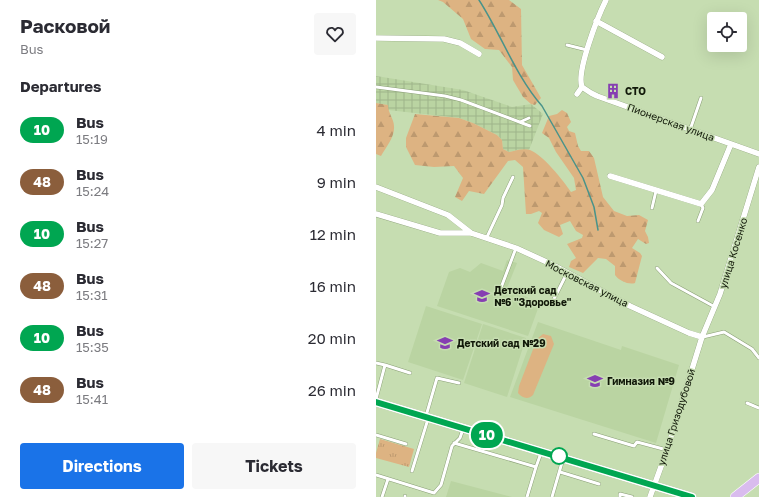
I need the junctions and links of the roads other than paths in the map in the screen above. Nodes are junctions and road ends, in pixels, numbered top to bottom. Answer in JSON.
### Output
{"nodes":[{"id":1,"x":606,"y":0,"type":"edge"},
{"id":2,"x":596,"y":21,"type":"junction"},
{"id":3,"x":376,"y":38,"type":"edge"},
{"id":4,"x":567,"y":45,"type":"dead end"},
{"id":5,"x":587,"y":50,"type":"junction"},
{"id":6,"x":479,"y":54,"type":"dead end"},
{"id":7,"x":662,"y":57,"type":"dead end"},
{"id":8,"x":376,"y":87,"type":"edge"},
{"id":9,"x":583,"y":88,"type":"junction"},
{"id":10,"x":577,"y":94,"type":"dead end"},
{"id":11,"x":701,"y":98,"type":"dead end"},
{"id":12,"x":529,"y":118,"type":"dead end"},
{"id":13,"x":519,"y":122,"type":"junction"},
{"id":14,"x":530,"y":126,"type":"dead end"},
{"id":15,"x":690,"y":130,"type":"junction"},
{"id":16,"x":731,"y":144,"type":"junction"},
{"id":17,"x":759,"y":154,"type":"edge"},
{"id":18,"x":759,"y":167,"type":"edge"},
{"id":19,"x":610,"y":176,"type":"dead end"},
{"id":20,"x":513,"y":177,"type":"dead end"},
{"id":21,"x":376,"y":187,"type":"edge"},
{"id":22,"x":656,"y":191,"type":"junction"},
{"id":23,"x":701,"y":204,"type":"junction"},
{"id":24,"x":652,"y":208,"type":"dead end"},
{"id":25,"x":376,"y":214,"type":"edge"},
{"id":26,"x":456,"y":221,"type":"junction"},
{"id":27,"x":698,"y":221,"type":"dead end"},
{"id":28,"x":452,"y":233,"type":"junction"},
{"id":29,"x":471,"y":233,"type":"junction"},
{"id":30,"x":488,"y":237,"type":"junction"},
{"id":31,"x":516,"y":248,"type":"junction"},
{"id":32,"x":657,"y":268,"type":"dead end"},
{"id":33,"x":567,"y":272,"type":"junction"},
{"id":34,"x":499,"y":293,"type":"dead end"},
{"id":35,"x":552,"y":305,"type":"dead end"},
{"id":36,"x":715,"y":307,"type":"junction"},
{"id":37,"x":702,"y":338,"type":"junction"},
{"id":38,"x":759,"y":358,"type":"edge"},
{"id":39,"x":376,"y":363,"type":"edge"},
{"id":40,"x":385,"y":365,"type":"junction"},
{"id":41,"x":410,"y":373,"type":"dead end"},
{"id":42,"x":459,"y":383,"type":"dead end"},
{"id":43,"x":377,"y":390,"type":"edge"},
{"id":44,"x":376,"y":399,"type":"edge"},
{"id":45,"x":376,"y":402,"type":"edge"},
{"id":46,"x":747,"y":403,"type":"dead end"},
{"id":47,"x":759,"y":408,"type":"edge"},
{"id":48,"x":427,"y":417,"type":"junction"},
{"id":49,"x":463,"y":428,"type":"junction"},
{"id":50,"x":594,"y":434,"type":"dead end"},
{"id":51,"x":376,"y":435,"type":"edge"},
{"id":52,"x":454,"y":443,"type":"junction"},
{"id":53,"x":406,"y":444,"type":"dead end"},
{"id":54,"x":667,"y":450,"type":"junction"},
{"id":55,"x":542,"y":451,"type":"junction"},
{"id":56,"x":564,"y":458,"type":"junction"},
{"id":57,"x":536,"y":467,"type":"junction"},
{"id":58,"x":412,"y":471,"type":"dead end"},
{"id":59,"x":560,"y":472,"type":"junction"},
{"id":60,"x":376,"y":475,"type":"edge"},
{"id":61,"x":759,"y":478,"type":"edge"},
{"id":62,"x":388,"y":479,"type":"junction"},
{"id":63,"x":599,"y":484,"type":"dead end"},
{"id":64,"x":654,"y":486,"type":"junction"},
{"id":65,"x":382,"y":497,"type":"edge"},
{"id":66,"x":527,"y":497,"type":"edge"},
{"id":67,"x":552,"y":497,"type":"edge"},
{"id":68,"x":620,"y":497,"type":"edge"},
{"id":69,"x":632,"y":497,"type":"edge"},
{"id":70,"x":650,"y":497,"type":"edge"},
{"id":71,"x":692,"y":497,"type":"edge"},
{"id":72,"x":735,"y":497,"type":"edge"}],
"edges":[{"from":1,"to":2,"type":"street"},
{"from":2,"to":5,"type":"street"},
{"from":2,"to":7,"type":"street"},
{"from":3,"to":6,"type":"street"},
{"from":4,"to":5,"type":"lane"},
{"from":5,"to":9,"type":"street"},
{"from":8,"to":13,"type":"lane"},
{"from":9,"to":10,"type":"street"},
{"from":9,"to":15,"type":"street","name":"Пионерская улица"},
{"from":11,"to":15,"type":"lane"},
{"from":12,"to":13,"type":"lane"},
{"from":13,"to":14,"type":"lane"},
{"from":15,"to":16,"type":"street","name":"Пионерская улица"},
{"from":16,"to":17,"type":"street","name":"Пионерская улица"},
{"from":16,"to":23,"type":"street"},
{"from":18,"to":36,"type":"street","name":"улица Косенко"},
{"from":19,"to":22,"type":"street"},
{"from":20,"to":30,"type":"lane"},
{"from":21,"to":26,"type":"street","name":"Московская улица"},
{"from":22,"to":23,"type":"street"},
{"from":22,"to":24,"type":"lane"},
{"from":23,"to":27,"type":"lane"},
{"from":25,"to":28,"type":"street","name":"Московская улица"},
{"from":26,"to":28,"type":"street"},
{"from":26,"to":29,"type":"street","name":"Московская улица"},
{"from":28,"to":29,"type":"street","name":"Московская улица"},
{"from":29,"to":30,"type":"street","name":"Московская улица"},
{"from":30,"to":31,"type":"street","name":"Московская улица"},
{"from":31,"to":33,"type":"street","name":"Московская улица"},
{"from":31,"to":34,"type":"lane"},
{"from":32,"to":36,"type":"lane"},
{"from":33,"to":35,"type":"lane"},
{"from":33,"to":37,"type":"street","name":"Московская улица"},
{"from":36,"to":37,"type":"street","name":"улица Косенко"},
{"from":37,"to":38,"type":"lane"},
{"from":37,"to":54,"type":"street","name":"улица Гризодубовой"},
{"from":39,"to":40,"type":"lane"},
{"from":40,"to":41,"type":"lane"},
{"from":40,"to":43,"type":"lane"},
{"from":42,"to":48,"type":"lane"},
{"from":43,"to":44,"type":"lane"},
{"from":45,"to":48,"type":"main road"},
{"from":46,"to":47,"type":"lane"},
{"from":48,"to":49,"type":"main road"},
{"from":48,"to":58,"type":"lane"},
{"from":49,"to":52,"type":"lane"},
{"from":49,"to":55,"type":"main road"},
{"from":50,"to":54,"type":"lane"},
{"from":51,"to":53,"type":"lane"},
{"from":52,"to":57,"type":"lane"},
{"from":52,"to":62,"type":"lane"},
{"from":54,"to":64,"type":"street","name":"улица Гризодубовой"},
{"from":55,"to":56,"type":"main road"},
{"from":55,"to":57,"type":"lane"},
{"from":56,"to":59,"type":"lane"},
{"from":56,"to":64,"type":"main road"},
{"from":57,"to":66,"type":"lane"},
{"from":59,"to":63,"type":"lane"},
{"from":59,"to":67,"type":"lane"},
{"from":60,"to":62,"type":"lane"},
{"from":61,"to":72,"type":"main road"},
{"from":62,"to":65,"type":"lane"},
{"from":64,"to":70,"type":"street","name":"улица Гризодубовой"},
{"from":64,"to":71,"type":"main road"},
{"from":68,"to":69,"type":"lane"}]}
